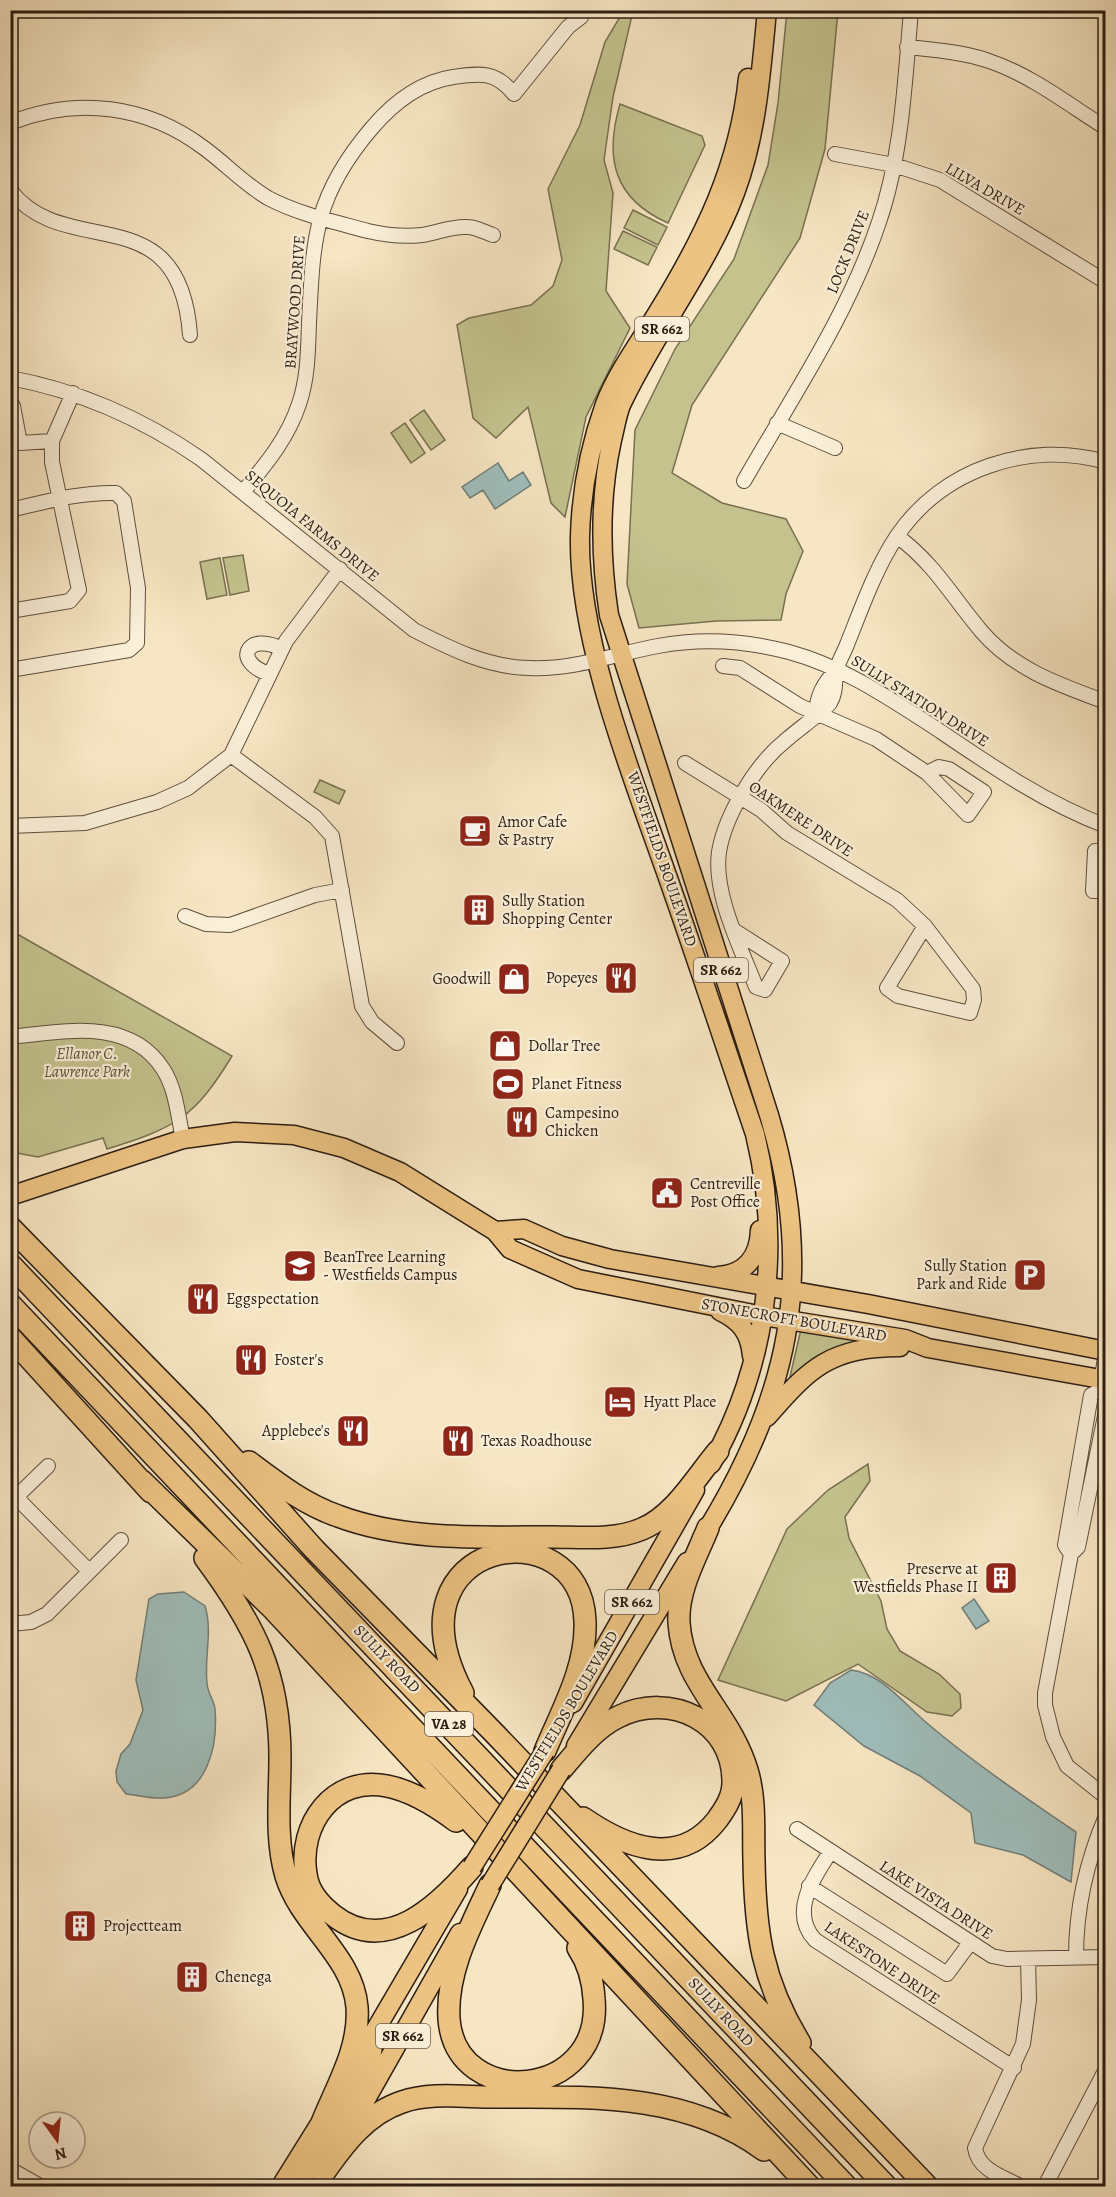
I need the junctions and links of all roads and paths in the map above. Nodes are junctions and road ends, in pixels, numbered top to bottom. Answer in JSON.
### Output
{"nodes":[{"id":1,"x":754,"y":10,"type":"edge"},
{"id":2,"x":766,"y":10,"type":"edge"},
{"id":3,"x":910,"y":10,"type":"edge"},
{"id":4,"x":581,"y":17,"type":"dead end"},
{"id":5,"x":908,"y":47,"type":"junction"},
{"id":6,"x":10,"y":123,"type":"edge"},
{"id":7,"x":1106,"y":128,"type":"edge"},
{"id":8,"x":835,"y":154,"type":"dead end"},
{"id":9,"x":894,"y":165,"type":"junction"},
{"id":10,"x":10,"y":190,"type":"edge"},
{"id":11,"x":319,"y":216,"type":"junction"},
{"id":12,"x":493,"y":235,"type":"dead end"},
{"id":13,"x":1106,"y":282,"type":"edge"},
{"id":14,"x":189,"y":335,"type":"dead end"},
{"id":15,"x":10,"y":378,"type":"edge"},
{"id":16,"x":73,"y":393,"type":"junction"},
{"id":17,"x":13,"y":406,"type":"dead end"},
{"id":18,"x":777,"y":423,"type":"junction"},
{"id":19,"x":52,"y":441,"type":"junction"},
{"id":20,"x":835,"y":448,"type":"dead end"},
{"id":21,"x":1106,"y":462,"type":"edge"},
{"id":22,"x":744,"y":481,"type":"dead end"},
{"id":23,"x":243,"y":492,"type":"junction"},
{"id":24,"x":60,"y":498,"type":"junction"},
{"id":25,"x":10,"y":510,"type":"edge"},
{"id":26,"x":897,"y":536,"type":"junction"},
{"id":27,"x":340,"y":569,"type":"junction"},
{"id":28,"x":10,"y":611,"type":"edge"},
{"id":29,"x":282,"y":649,"type":"junction"},
{"id":30,"x":620,"y":655,"type":"junction"},
{"id":31,"x":598,"y":661,"type":"junction"},
{"id":32,"x":723,"y":666,"type":"dead end"},
{"id":33,"x":837,"y":669,"type":"junction"},
{"id":34,"x":10,"y":670,"type":"edge"},
{"id":35,"x":269,"y":674,"type":"junction"},
{"id":36,"x":1106,"y":702,"type":"edge"},
{"id":37,"x":816,"y":714,"type":"junction"},
{"id":38,"x":231,"y":755,"type":"junction"},
{"id":39,"x":685,"y":763,"type":"dead end"},
{"id":40,"x":927,"y":773,"type":"dead end"},
{"id":41,"x":741,"y":798,"type":"junction"},
{"id":42,"x":10,"y":825,"type":"edge"},
{"id":43,"x":1106,"y":826,"type":"edge"},
{"id":44,"x":1106,"y":852,"type":"edge"},
{"id":45,"x":342,"y":890,"type":"junction"},
{"id":46,"x":1106,"y":891,"type":"edge"},
{"id":47,"x":185,"y":916,"type":"dead end"},
{"id":48,"x":925,"y":926,"type":"junction"},
{"id":49,"x":735,"y":931,"type":"dead end"},
{"id":50,"x":10,"y":1037,"type":"edge"},
{"id":51,"x":397,"y":1043,"type":"dead end"},
{"id":52,"x":183,"y":1139,"type":"junction"},
{"id":53,"x":760,"y":1160,"type":"junction"},
{"id":54,"x":15,"y":1195,"type":"edge"},
{"id":55,"x":10,"y":1227,"type":"edge"},
{"id":56,"x":495,"y":1231,"type":"junction"},
{"id":57,"x":10,"y":1264,"type":"edge"},
{"id":58,"x":704,"y":1276,"type":"junction"},
{"id":59,"x":766,"y":1288,"type":"junction"},
{"id":60,"x":792,"y":1290,"type":"junction"},
{"id":61,"x":10,"y":1304,"type":"edge"},
{"id":62,"x":705,"y":1305,"type":"junction"},
{"id":63,"x":762,"y":1316,"type":"junction"},
{"id":64,"x":789,"y":1319,"type":"junction"},
{"id":65,"x":10,"y":1337,"type":"edge"},
{"id":66,"x":928,"y":1348,"type":"junction"},
{"id":67,"x":1106,"y":1352,"type":"edge"},
{"id":68,"x":753,"y":1363,"type":"junction"},
{"id":69,"x":1103,"y":1386,"type":"edge"},
{"id":70,"x":1106,"y":1411,"type":"edge"},
{"id":71,"x":198,"y":1419,"type":"junction"},
{"id":72,"x":762,"y":1423,"type":"junction"},
{"id":73,"x":718,"y":1451,"type":"junction"},
{"id":74,"x":48,"y":1466,"type":"dead end"},
{"id":75,"x":142,"y":1481,"type":"junction"},
{"id":76,"x":1091,"y":1482,"type":"junction"},
{"id":77,"x":1106,"y":1485,"type":"edge"},
{"id":78,"x":12,"y":1497,"type":"edge"},
{"id":79,"x":708,"y":1528,"type":"junction"},
{"id":80,"x":121,"y":1540,"type":"dead end"},
{"id":81,"x":1071,"y":1554,"type":"junction"},
{"id":82,"x":89,"y":1571,"type":"junction"},
{"id":83,"x":10,"y":1624,"type":"edge"},
{"id":84,"x":497,"y":1736,"type":"junction"},
{"id":85,"x":545,"y":1752,"type":"junction"},
{"id":86,"x":561,"y":1770,"type":"junction"},
{"id":87,"x":1106,"y":1797,"type":"edge"},
{"id":88,"x":560,"y":1802,"type":"junction"},
{"id":89,"x":1106,"y":1816,"type":"edge"},
{"id":90,"x":797,"y":1830,"type":"dead end"},
{"id":91,"x":491,"y":1846,"type":"junction"},
{"id":92,"x":831,"y":1851,"type":"junction"},
{"id":93,"x":472,"y":1867,"type":"junction"},
{"id":94,"x":490,"y":1885,"type":"junction"},
{"id":95,"x":809,"y":1886,"type":"junction"},
{"id":96,"x":554,"y":1913,"type":"junction"},
{"id":97,"x":970,"y":1943,"type":"junction"},
{"id":98,"x":1076,"y":1957,"type":"junction"},
{"id":99,"x":1106,"y":1957,"type":"edge"},
{"id":100,"x":1028,"y":1959,"type":"junction"},
{"id":101,"x":375,"y":2031,"type":"junction"},
{"id":102,"x":1014,"y":2068,"type":"junction"},
{"id":103,"x":1106,"y":2068,"type":"edge"},
{"id":104,"x":830,"y":2085,"type":"junction"},
{"id":105,"x":322,"y":2120,"type":"junction"},
{"id":106,"x":10,"y":2169,"type":"edge"},
{"id":107,"x":320,"y":2180,"type":"edge"},
{"id":108,"x":40,"y":2187,"type":"edge"},
{"id":109,"x":281,"y":2187,"type":"edge"},
{"id":110,"x":298,"y":2187,"type":"edge"},
{"id":111,"x":808,"y":2187,"type":"edge"},
{"id":112,"x":846,"y":2187,"type":"edge"},
{"id":113,"x":886,"y":2187,"type":"edge"},
{"id":114,"x":927,"y":2187,"type":"edge"},
{"id":115,"x":1020,"y":2187,"type":"edge"},
{"id":116,"x":1045,"y":2187,"type":"edge"}],
"edges":[{"from":1,"to":31,"type":"main road","name":"WESTFIELDS BOULEVARD","number":"SR 662"},
{"from":2,"to":30,"type":"main road","name":"WESTFIELDS BOULEVARD","number":"SR 662"},
{"from":3,"to":5,"type":"street","name":"LOCK DRIVE"},
{"from":4,"to":11,"type":"street","name":"BRAYWOOD DRIVE"},
{"from":5,"to":7,"type":"street"},
{"from":5,"to":9,"type":"street","name":"LOCK DRIVE"},
{"from":6,"to":11,"type":"street"},
{"from":8,"to":9,"type":"street","name":"LILVA DRIVE"},
{"from":9,"to":13,"type":"street","name":"LILVA DRIVE"},
{"from":9,"to":18,"type":"street","name":"LOCK DRIVE"},
{"from":10,"to":14,"type":"street"},
{"from":11,"to":12,"type":"street"},
{"from":11,"to":23,"type":"street","name":"BRAYWOOD DRIVE"},
{"from":15,"to":16,"type":"street","name":"SEQUOIA FARMS DRIVE"},
{"from":16,"to":19,"type":"street"},
{"from":16,"to":23,"type":"street","name":"SEQUOIA FARMS DRIVE"},
{"from":17,"to":19,"type":"street"},
{"from":18,"to":20,"type":"street"},
{"from":18,"to":22,"type":"street","name":"LOCK DRIVE"},
{"from":19,"to":24,"type":"street"},
{"from":21,"to":26,"type":"street"},
{"from":23,"to":27,"type":"street","name":"SEQUOIA FARMS DRIVE"},
{"from":24,"to":25,"type":"street"},
{"from":24,"to":28,"type":"street"},
{"from":24,"to":34,"type":"street"},
{"from":26,"to":33,"type":"street"},
{"from":26,"to":36,"type":"street"},
{"from":27,"to":29,"type":"street"},
{"from":27,"to":31,"type":"street","name":"SEQUOIA FARMS DRIVE"},
{"from":29,"to":35,"type":"street"},
{"from":29,"to":35,"type":"street"},
{"from":30,"to":31,"type":"street","name":"SULLY STATION DRIVE"},
{"from":30,"to":33,"type":"street","name":"SULLY STATION DRIVE"},
{"from":30,"to":60,"type":"main road","name":"WESTFIELDS BOULEVARD","number":"SR 662"},
{"from":31,"to":53,"type":"main road","name":"WESTFIELDS BOULEVARD","number":"SR 662"},
{"from":32,"to":37,"type":"street"},
{"from":33,"to":37,"type":"street"},
{"from":33,"to":43,"type":"street","name":"SULLY STATION DRIVE"},
{"from":35,"to":38,"type":"street"},
{"from":37,"to":40,"type":"street"},
{"from":37,"to":41,"type":"street"},
{"from":38,"to":42,"type":"street"},
{"from":38,"to":45,"type":"street"},
{"from":39,"to":41,"type":"street","name":"OAKMERE DRIVE"},
{"from":41,"to":48,"type":"street","name":"OAKMERE DRIVE"},
{"from":41,"to":49,"type":"street"},
{"from":44,"to":46,"type":"street"},
{"from":45,"to":47,"type":"street"},
{"from":45,"to":51,"type":"street"},
{"from":48,"to":48,"type":"street","name":"OAKMERE DRIVE"},
{"from":50,"to":52,"type":"street"},
{"from":52,"to":54,"type":"main road","name":"STONECROFT BOULEVARD"},
{"from":52,"to":56,"type":"main road","name":"STONECROFT BOULEVARD"},
{"from":53,"to":58,"type":"main road"},
{"from":53,"to":59,"type":"main road","name":"WESTFIELDS BOULEVARD","number":"SR 662"},
{"from":55,"to":71,"type":"highway"},
{"from":56,"to":58,"type":"main road","name":"STONECROFT BOULEVARD"},
{"from":56,"to":62,"type":"main road","name":"STONECROFT BOULEVARD"},
{"from":57,"to":113,"type":"highway","name":"SULLY ROAD","number":"VA 28"},
{"from":58,"to":59,"type":"main road","name":"STONECROFT BOULEVARD"},
{"from":59,"to":60,"type":"main road","name":"STONECROFT BOULEVARD"},
{"from":59,"to":63,"type":"main road","name":"WESTFIELDS BOULEVARD","number":"SR 662"},
{"from":60,"to":64,"type":"main road","name":"WESTFIELDS BOULEVARD","number":"SR 662"},
{"from":60,"to":67,"type":"main road","name":"STONECROFT BOULEVARD"},
{"from":61,"to":112,"type":"highway","name":"SULLY ROAD","number":"VA 28"},
{"from":62,"to":63,"type":"main road","name":"STONECROFT BOULEVARD"},
{"from":62,"to":68,"type":"main road"},
{"from":63,"to":64,"type":"main road","name":"STONECROFT BOULEVARD"},
{"from":63,"to":68,"type":"main road","name":"WESTFIELDS BOULEVARD","number":"SR 662"},
{"from":64,"to":66,"type":"main road","name":"STONECROFT BOULEVARD"},
{"from":64,"to":72,"type":"main road","name":"WESTFIELDS BOULEVARD","number":"SR 662"},
{"from":65,"to":75,"type":"highway"},
{"from":66,"to":69,"type":"main road","name":"STONECROFT BOULEVARD"},
{"from":66,"to":72,"type":"main road"},
{"from":67,"to":69,"type":"street"},
{"from":68,"to":73,"type":"main road","name":"WESTFIELDS BOULEVARD","number":"SR 662"},
{"from":69,"to":81,"type":"street"},
{"from":70,"to":76,"type":"street"},
{"from":71,"to":73,"type":"highway"},
{"from":71,"to":84,"type":"highway"},
{"from":72,"to":79,"type":"main road","name":"WESTFIELDS BOULEVARD","number":"SR 662"},
{"from":73,"to":85,"type":"main road","name":"WESTFIELDS BOULEVARD","number":"SR 662"},
{"from":74,"to":78,"type":"street"},
{"from":75,"to":91,"type":"highway"},
{"from":75,"to":105,"type":"highway"},
{"from":76,"to":77,"type":"street"},
{"from":76,"to":81,"type":"street"},
{"from":78,"to":82,"type":"street"},
{"from":79,"to":86,"type":"main road","name":"WESTFIELDS BOULEVARD","number":"SR 662"},
{"from":79,"to":104,"type":"highway"},
{"from":80,"to":82,"type":"street"},
{"from":81,"to":87,"type":"street"},
{"from":82,"to":83,"type":"street"},
{"from":84,"to":85,"type":"highway"},
{"from":84,"to":88,"type":"highway"},
{"from":85,"to":93,"type":"main road","name":"WESTFIELDS BOULEVARD","number":"SR 662","bridge":true},
{"from":86,"to":88,"type":"highway"},
{"from":86,"to":94,"type":"main road","name":"WESTFIELDS BOULEVARD","number":"SR 662","bridge":true},
{"from":88,"to":104,"type":"highway"},
{"from":89,"to":98,"type":"street"},
{"from":90,"to":92,"type":"street","name":"LAKE VISTA DRIVE"},
{"from":91,"to":93,"type":"highway"},
{"from":91,"to":96,"type":"highway"},
{"from":92,"to":95,"type":"street","name":"LAKESTONE DRIVE"},
{"from":92,"to":97,"type":"street","name":"LAKE VISTA DRIVE"},
{"from":93,"to":101,"type":"main road","name":"WESTFIELDS BOULEVARD","number":"SR 662"},
{"from":94,"to":96,"type":"highway"},
{"from":94,"to":107,"type":"main road","name":"WESTFIELDS BOULEVARD","number":"SR 662"},
{"from":95,"to":97,"type":"street"},
{"from":95,"to":102,"type":"street","name":"LAKESTONE DRIVE"},
{"from":96,"to":111,"type":"highway"},
{"from":97,"to":100,"type":"street","name":"LAKE VISTA DRIVE"},
{"from":98,"to":99,"type":"street","name":"LAKE VISTA DRIVE"},
{"from":98,"to":100,"type":"street","name":"LAKE VISTA DRIVE"},
{"from":100,"to":102,"type":"street"},
{"from":101,"to":105,"type":"main road","name":"WESTFIELDS BOULEVARD","number":"SR 662"},
{"from":101,"to":110,"type":"main road"},
{"from":102,"to":115,"type":"street"},
{"from":103,"to":116,"type":"street"},
{"from":104,"to":114,"type":"highway"},
{"from":105,"to":109,"type":"main road","name":"WESTFIELDS BOULEVARD","number":"SR 662"},
{"from":106,"to":108,"type":"street"},
{"from":107,"to":111,"type":"highway"}]}
